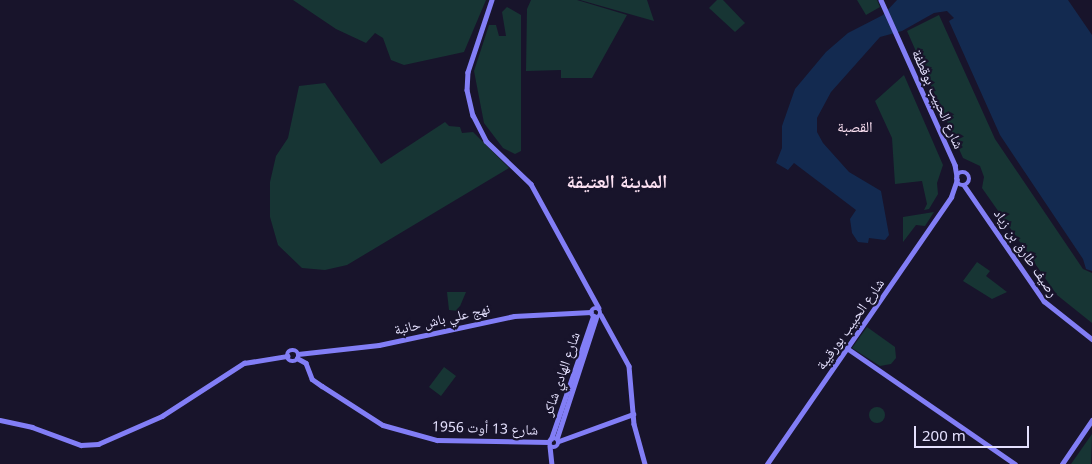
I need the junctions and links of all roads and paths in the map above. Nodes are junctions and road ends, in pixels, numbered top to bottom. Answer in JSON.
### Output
{"nodes":[{"id":1,"x":492,"y":0,"type":"edge"},
{"id":2,"x":882,"y":2,"type":"edge"},
{"id":3,"x":955,"y":165,"type":"junction"},
{"id":4,"x":963,"y":172,"type":"junction"},
{"id":5,"x":957,"y":178,"type":"junction"},
{"id":6,"x":970,"y":180,"type":"junction"},
{"id":7,"x":963,"y":185,"type":"junction"},
{"id":8,"x":972,"y":192,"type":"junction"},
{"id":9,"x":951,"y":197,"type":"junction"},
{"id":10,"x":596,"y":313,"type":"junction"},
{"id":11,"x":1092,"y":339,"type":"edge"},
{"id":12,"x":847,"y":348,"type":"junction"},
{"id":13,"x":288,"y":356,"type":"junction"},
{"id":14,"x":298,"y":356,"type":"junction"},
{"id":15,"x":632,"y":414,"type":"junction"},
{"id":16,"x":0,"y":420,"type":"edge"},
{"id":17,"x":1092,"y":420,"type":"edge"},
{"id":18,"x":550,"y":442,"type":"junction"},
{"id":19,"x":558,"y":442,"type":"junction"},
{"id":20,"x":552,"y":457,"type":"junction"},
{"id":21,"x":552,"y":464,"type":"edge"},
{"id":22,"x":645,"y":464,"type":"edge"},
{"id":23,"x":767,"y":464,"type":"edge"},
{"id":24,"x":1015,"y":464,"type":"edge"},
{"id":25,"x":1062,"y":464,"type":"edge"}],
"edges":[{"from":1,"to":10,"type":"street"},
{"from":2,"to":3,"type":"street","name":"شارع الحبيب بوقطفة"},
{"from":3,"to":4,"type":"street","name":"شارع الحبيب بوقطفة"},
{"from":3,"to":5,"type":"street","name":"شارع الحبيب بوقطفة"},
{"from":4,"to":5,"type":"street"},
{"from":4,"to":6,"type":"street","name":"شارع الحبيب بوقطفة"},
{"from":5,"to":7,"type":"street","name":"رصيف طارق بن زياد"},
{"from":5,"to":9,"type":"street","name":"شارع الحبيب بورقيبة"},
{"from":6,"to":7,"type":"street","name":"شارع الحبيب بورقيبة"},
{"from":6,"to":8,"type":"street","name":"رصيف طارق بن زياد"},
{"from":7,"to":8,"type":"street","name":"رصيف طارق بن زياد"},
{"from":7,"to":9,"type":"street","name":"شارع الحبيب بورقيبة"},
{"from":8,"to":11,"type":"street","name":"رصيف طارق بن زياد"},
{"from":9,"to":12,"type":"street","name":"شارع الحبيب بورقيبة"},
{"from":10,"to":14,"type":"street","name":"نهج علي باش حانبة"},
{"from":10,"to":15,"type":"street"},
{"from":10,"to":18,"type":"street","name":"شارع الهادي شاكر"},
{"from":10,"to":19,"type":"street","name":"شارع الهادي شاكر"},
{"from":12,"to":23,"type":"street","name":"شارع الحبيب بورقيبة"},
{"from":12,"to":24,"type":"street"},
{"from":13,"to":14,"type":"street"},
{"from":13,"to":14,"type":"street"},
{"from":13,"to":16,"type":"street"},
{"from":14,"to":18,"type":"street","name":"شارع 13 أوت 1956"},
{"from":15,"to":19,"type":"street"},
{"from":15,"to":22,"type":"street"},
{"from":17,"to":25,"type":"street"},
{"from":18,"to":19,"type":"street"},
{"from":18,"to":19,"type":"street"},
{"from":18,"to":20,"type":"street"},
{"from":19,"to":20,"type":"street","name":"شارع الهادي شاكر"},
{"from":20,"to":21,"type":"street"}]}
